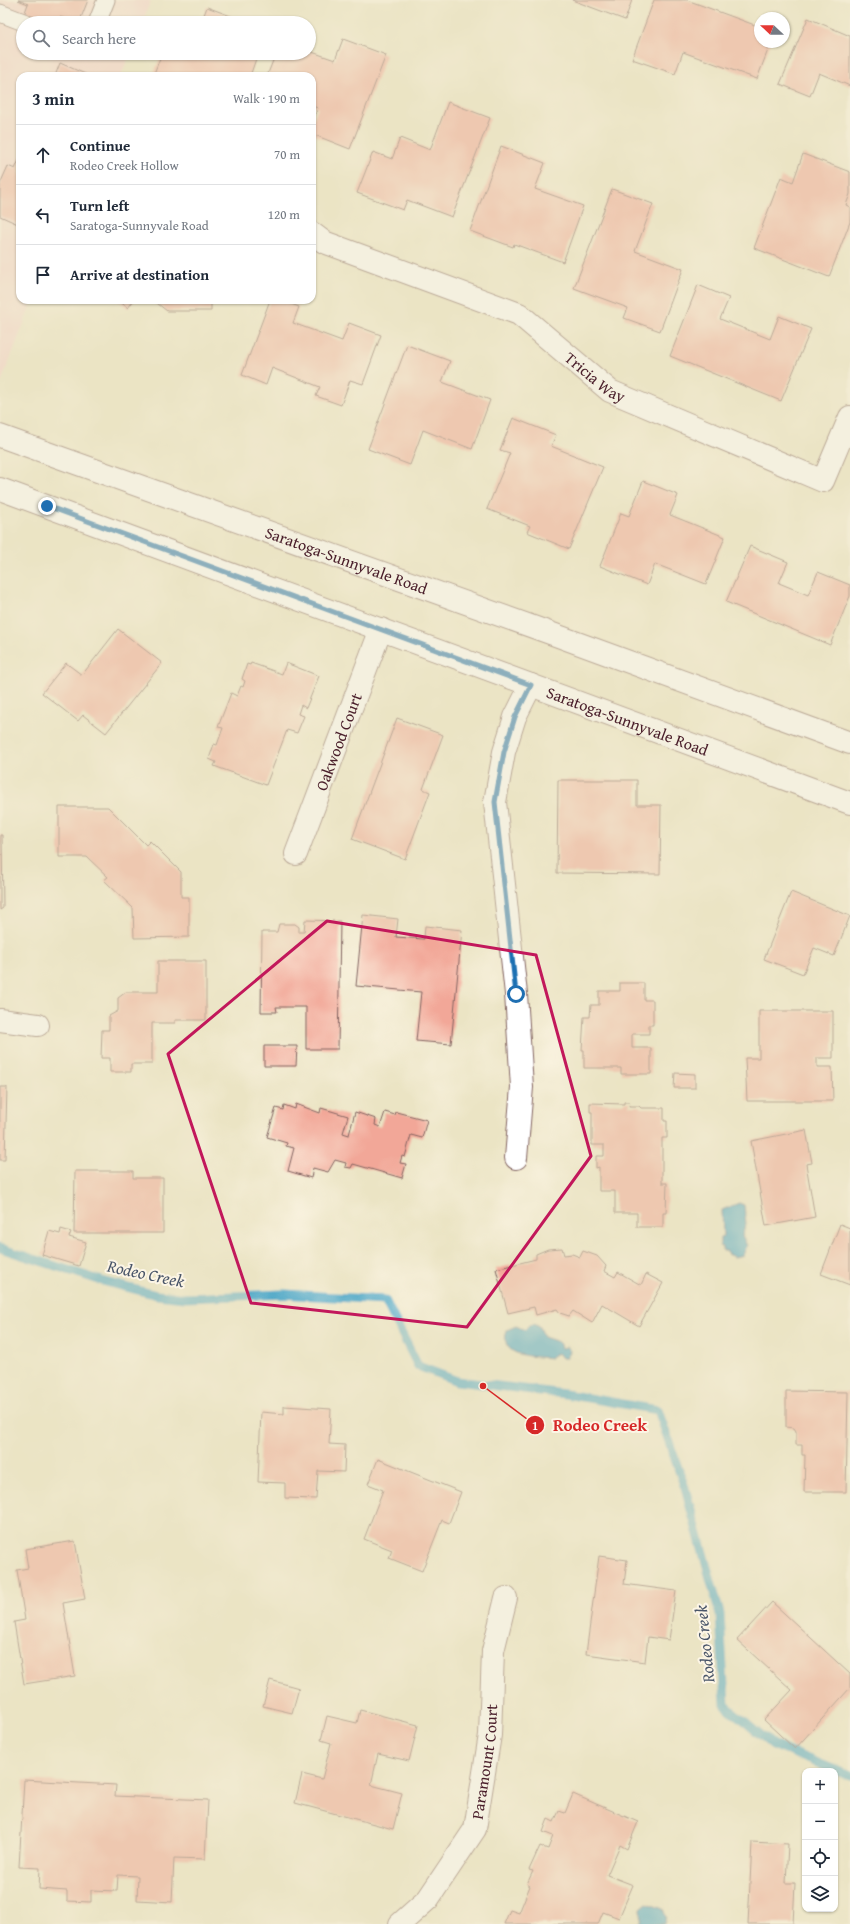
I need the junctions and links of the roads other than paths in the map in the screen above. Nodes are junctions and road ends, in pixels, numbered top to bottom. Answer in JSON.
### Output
{"nodes":[{"id":1,"x":106,"y":0,"type":"edge"},
{"id":2,"x":0,"y":13,"type":"edge"},
{"id":3,"x":100,"y":16,"type":"edge"},
{"id":4,"x":16,"y":19,"type":"edge"},
{"id":5,"x":316,"y":236,"type":"edge"},
{"id":6,"x":850,"y":417,"type":"edge"},
{"id":7,"x":0,"y":436,"type":"edge"},
{"id":8,"x":0,"y":489,"type":"edge"},
{"id":9,"x":380,"y":630,"type":"junction"},
{"id":10,"x":531,"y":685,"type":"junction"},
{"id":11,"x":850,"y":743,"type":"edge"},
{"id":12,"x":850,"y":803,"type":"edge"},
{"id":13,"x":296,"y":854,"type":"dead end"},
{"id":14,"x":0,"y":1020,"type":"edge"},
{"id":15,"x":38,"y":1025,"type":"dead end"},
{"id":16,"x":516,"y":1158,"type":"dead end"},
{"id":17,"x":506,"y":1598,"type":"dead end"},
{"id":18,"x":400,"y":1924,"type":"edge"}],
"edges":[{"from":1,"to":3,"type":"lane"},
{"from":2,"to":4,"type":"lane"},
{"from":5,"to":6,"type":"main road","name":"Tricia Way"},
{"from":7,"to":11,"type":"main road","name":"Saratoga-Sunnyvale Road"},
{"from":8,"to":9,"type":"main road","name":"Saratoga-Sunnyvale Road"},
{"from":9,"to":10,"type":"main road","name":"Saratoga-Sunnyvale Road"},
{"from":9,"to":13,"type":"main road","name":"Oakwood Court"},
{"from":10,"to":12,"type":"main road","name":"Saratoga-Sunnyvale Road"},
{"from":10,"to":16,"type":"main road"},
{"from":14,"to":15,"type":"main road"},
{"from":17,"to":18,"type":"main road","name":"Paramount Court"}]}
